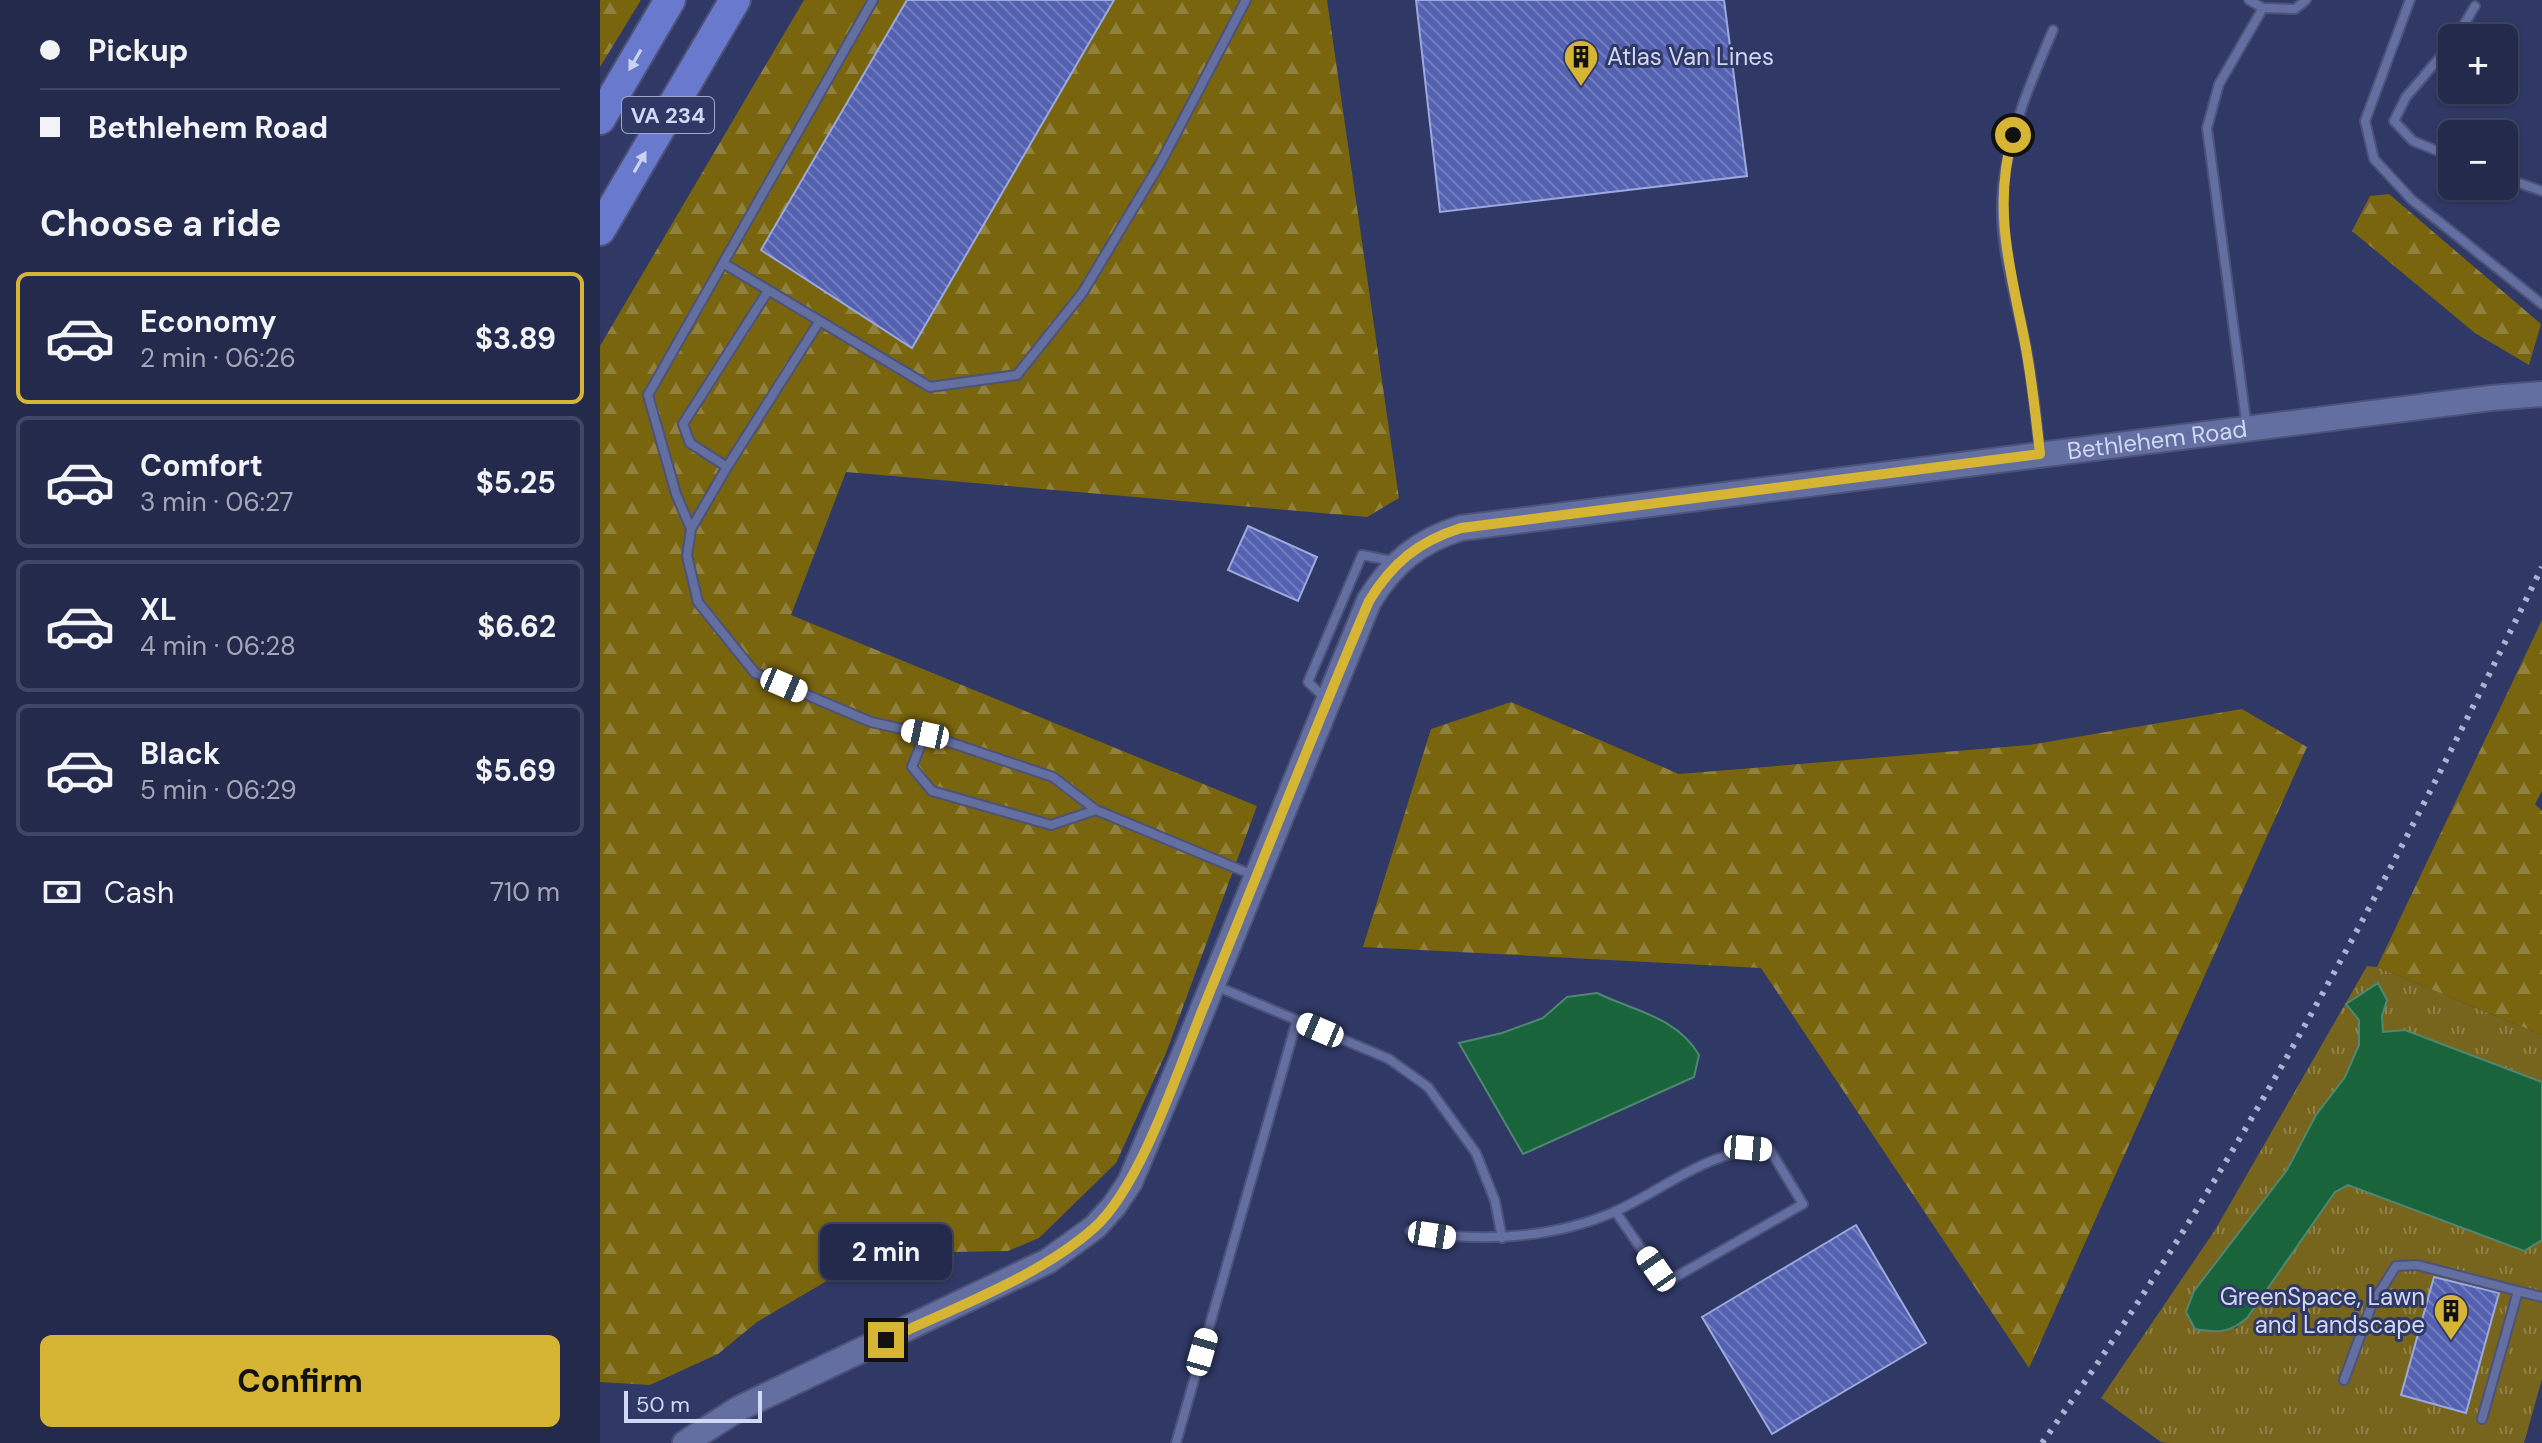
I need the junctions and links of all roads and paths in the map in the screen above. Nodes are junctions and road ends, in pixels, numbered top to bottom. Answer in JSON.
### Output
{"nodes":[{"id":1,"x":670,"y":0,"type":"edge"},
{"id":2,"x":735,"y":0,"type":"edge"},
{"id":3,"x":873,"y":0,"type":"edge"},
{"id":4,"x":1246,"y":0,"type":"edge"},
{"id":5,"x":2249,"y":0,"type":"edge"},
{"id":6,"x":2306,"y":0,"type":"edge"},
{"id":7,"x":2410,"y":0,"type":"edge"},
{"id":8,"x":2475,"y":6,"type":"dead end"},
{"id":9,"x":2263,"y":8,"type":"junction"},
{"id":10,"x":2464,"y":24,"type":"edge"},
{"id":11,"x":2053,"y":30,"type":"dead end"},
{"id":12,"x":2438,"y":59,"type":"edge"},
{"id":13,"x":600,"y":119,"type":"edge"},
{"id":14,"x":2438,"y":151,"type":"edge"},
{"id":15,"x":2518,"y":183,"type":"edge"},
{"id":16,"x":2542,"y":191,"type":"edge"},
{"id":17,"x":600,"y":230,"type":"edge"},
{"id":18,"x":723,"y":263,"type":"junction"},
{"id":19,"x":768,"y":291,"type":"junction"},
{"id":20,"x":2542,"y":304,"type":"edge"},
{"id":21,"x":819,"y":322,"type":"junction"},
{"id":22,"x":2542,"y":394,"type":"edge"},
{"id":23,"x":2247,"y":428,"type":"junction"},
{"id":24,"x":2040,"y":454,"type":"junction"},
{"id":25,"x":727,"y":467,"type":"junction"},
{"id":26,"x":691,"y":529,"type":"junction"},
{"id":27,"x":925,"y":734,"type":"junction"},
{"id":28,"x":1096,"y":810,"type":"junction"},
{"id":29,"x":1256,"y":876,"type":"junction"},
{"id":30,"x":1213,"y":984,"type":"junction"},
{"id":31,"x":1297,"y":1020,"type":"junction"},
{"id":32,"x":1615,"y":1211,"type":"junction"},
{"id":33,"x":1410,"y":1231,"type":"dead end"},
{"id":34,"x":1502,"y":1238,"type":"junction"},
{"id":35,"x":2518,"y":1291,"type":"junction"},
{"id":36,"x":2542,"y":1297,"type":"edge"},
{"id":37,"x":2344,"y":1380,"type":"dead end"},
{"id":38,"x":2482,"y":1419,"type":"dead end"},
{"id":39,"x":685,"y":1443,"type":"edge"},
{"id":40,"x":1176,"y":1443,"type":"edge"}],
"edges":[{"from":1,"to":13,"type":"highway","number":"VA 234","one_way":true},
{"from":17,"to":2,"type":"highway","number":"VA 234","one_way":true},
{"from":3,"to":18,"type":"lane"},
{"from":4,"to":21,"type":"lane"},
{"from":5,"to":9,"type":"lane"},
{"from":6,"to":9,"type":"lane"},
{"from":7,"to":20,"type":"lane"},
{"from":8,"to":10,"type":"lane"},
{"from":9,"to":23,"type":"lane"},
{"from":11,"to":24,"type":"lane"},
{"from":12,"to":14,"type":"lane"},
{"from":15,"to":16,"type":"lane"},
{"from":18,"to":19,"type":"lane"},
{"from":18,"to":26,"type":"lane"},
{"from":19,"to":21,"type":"lane"},
{"from":19,"to":25,"type":"lane"},
{"from":21,"to":25,"type":"lane"},
{"from":22,"to":23,"type":"street","name":"Bethlehem Road"},
{"from":23,"to":24,"type":"street","name":"Bethlehem Road"},
{"from":24,"to":29,"type":"street","name":"Bethlehem Road"},
{"from":25,"to":26,"type":"lane"},
{"from":26,"to":27,"type":"lane"},
{"from":27,"to":28,"type":"lane"},
{"from":27,"to":28,"type":"lane"},
{"from":28,"to":29,"type":"lane"},
{"from":29,"to":30,"type":"street","name":"Bethlehem Road"},
{"from":30,"to":31,"type":"lane"},
{"from":30,"to":39,"type":"street","name":"Bethlehem Road"},
{"from":31,"to":34,"type":"lane"},
{"from":31,"to":40,"type":"lane"},
{"from":32,"to":32,"type":"lane"},
{"from":32,"to":34,"type":"lane"},
{"from":33,"to":34,"type":"lane"},
{"from":35,"to":36,"type":"lane"},
{"from":35,"to":37,"type":"lane"},
{"from":35,"to":38,"type":"lane"}]}
